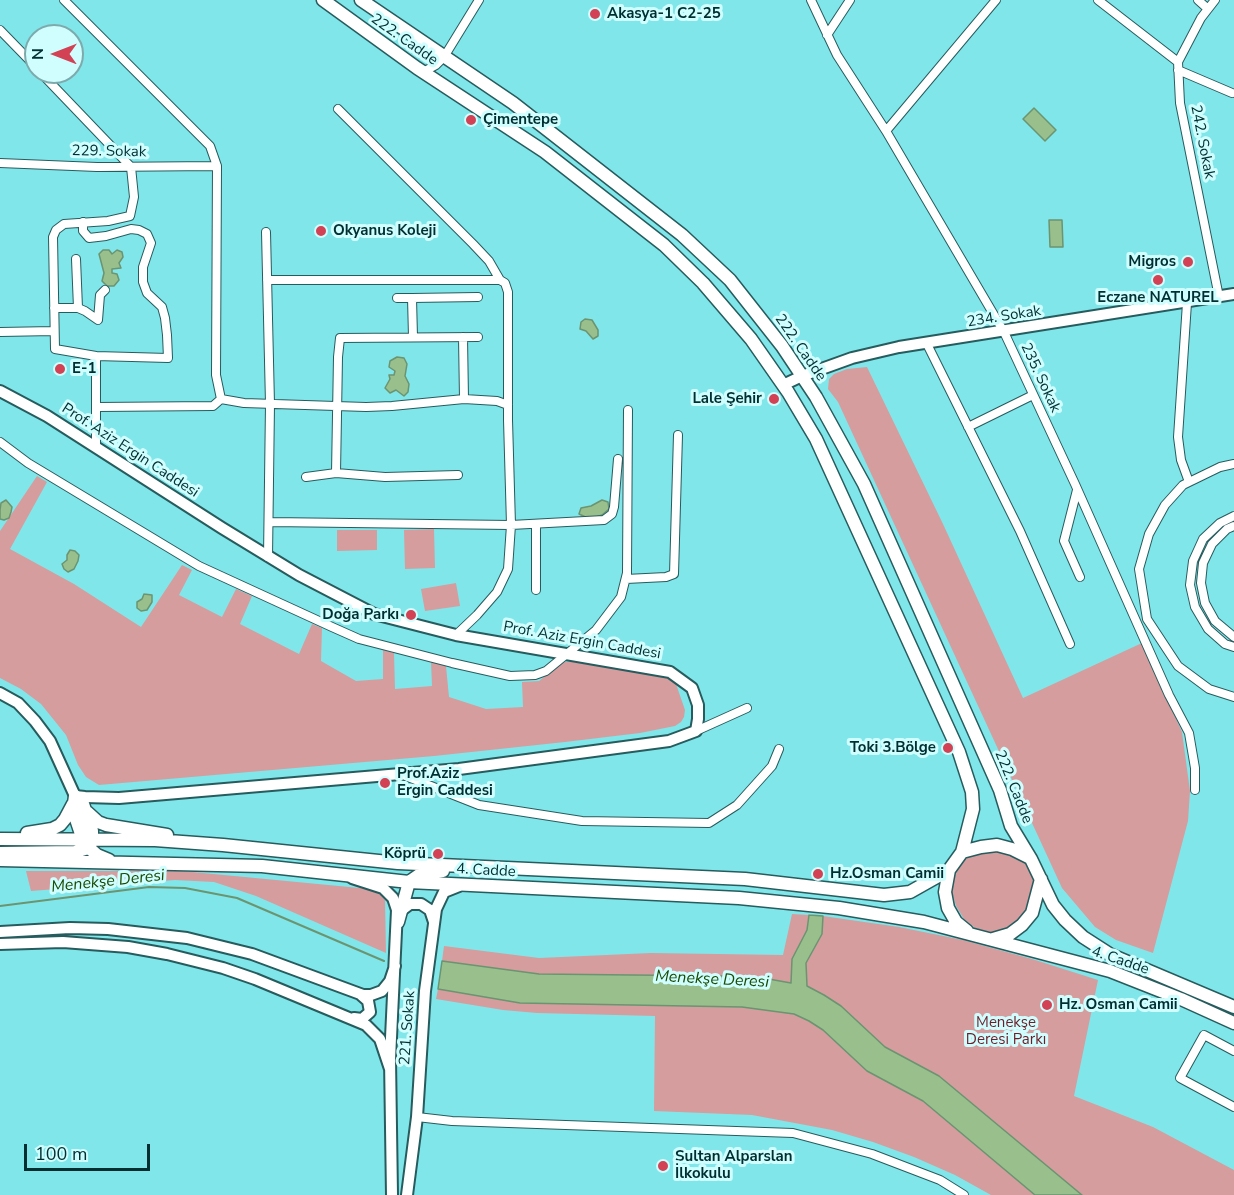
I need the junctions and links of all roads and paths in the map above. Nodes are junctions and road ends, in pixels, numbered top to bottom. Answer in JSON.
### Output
{"nodes":[{"id":1,"x":64,"y":0,"type":"edge"},
{"id":2,"x":323,"y":0,"type":"edge"},
{"id":3,"x":361,"y":0,"type":"edge"},
{"id":4,"x":479,"y":0,"type":"edge"},
{"id":5,"x":811,"y":0,"type":"edge"},
{"id":6,"x":850,"y":0,"type":"edge"},
{"id":7,"x":996,"y":0,"type":"edge"},
{"id":8,"x":1098,"y":0,"type":"edge"},
{"id":9,"x":1198,"y":0,"type":"edge"},
{"id":10,"x":1215,"y":0,"type":"edge"},
{"id":11,"x":1208,"y":9,"type":"junction"},
{"id":12,"x":0,"y":30,"type":"edge"},
{"id":13,"x":827,"y":35,"type":"junction"},
{"id":14,"x":24,"y":55,"type":"edge"},
{"id":15,"x":444,"y":57,"type":"junction"},
{"id":16,"x":1178,"y":66,"type":"junction"},
{"id":17,"x":423,"y":72,"type":"junction"},
{"id":18,"x":51,"y":84,"type":"edge"},
{"id":19,"x":1232,"y":93,"type":"dead end"},
{"id":20,"x":338,"y":110,"type":"dead end"},
{"id":21,"x":886,"y":131,"type":"junction"},
{"id":22,"x":0,"y":163,"type":"edge"},
{"id":23,"x":217,"y":166,"type":"junction"},
{"id":24,"x":130,"y":167,"type":"junction"},
{"id":25,"x":83,"y":222,"type":"junction"},
{"id":26,"x":266,"y":232,"type":"dead end"},
{"id":27,"x":76,"y":259,"type":"dead end"},
{"id":28,"x":267,"y":280,"type":"junction"},
{"id":29,"x":500,"y":280,"type":"junction"},
{"id":30,"x":105,"y":290,"type":"dead end"},
{"id":31,"x":1234,"y":294,"type":"edge"},
{"id":32,"x":478,"y":297,"type":"dead end"},
{"id":33,"x":1219,"y":297,"type":"junction"},
{"id":34,"x":397,"y":298,"type":"dead end"},
{"id":35,"x":412,"y":298,"type":"junction"},
{"id":36,"x":1187,"y":303,"type":"junction"},
{"id":37,"x":54,"y":308,"type":"junction"},
{"id":38,"x":78,"y":308,"type":"junction"},
{"id":39,"x":0,"y":332,"type":"edge"},
{"id":40,"x":54,"y":332,"type":"junction"},
{"id":41,"x":1004,"y":332,"type":"junction"},
{"id":42,"x":478,"y":337,"type":"dead end"},
{"id":43,"x":413,"y":338,"type":"junction"},
{"id":44,"x":463,"y":338,"type":"junction"},
{"id":45,"x":927,"y":344,"type":"junction"},
{"id":46,"x":96,"y":356,"type":"junction"},
{"id":47,"x":802,"y":376,"type":"junction"},
{"id":48,"x":783,"y":385,"type":"junction"},
{"id":49,"x":0,"y":391,"type":"edge"},
{"id":50,"x":1033,"y":395,"type":"junction"},
{"id":51,"x":221,"y":399,"type":"junction"},
{"id":52,"x":464,"y":399,"type":"junction"},
{"id":53,"x":270,"y":404,"type":"junction"},
{"id":54,"x":508,"y":405,"type":"junction"},
{"id":55,"x":337,"y":406,"type":"junction"},
{"id":56,"x":97,"y":407,"type":"junction"},
{"id":57,"x":628,"y":410,"type":"dead end"},
{"id":58,"x":968,"y":427,"type":"junction"},
{"id":59,"x":678,"y":435,"type":"dead end"},
{"id":60,"x":0,"y":442,"type":"edge"},
{"id":61,"x":96,"y":447,"type":"junction"},
{"id":62,"x":618,"y":459,"type":"dead end"},
{"id":63,"x":1234,"y":464,"type":"edge"},
{"id":64,"x":336,"y":473,"type":"junction"},
{"id":65,"x":458,"y":475,"type":"dead end"},
{"id":66,"x":306,"y":477,"type":"dead end"},
{"id":67,"x":1190,"y":482,"type":"junction"},
{"id":68,"x":1077,"y":490,"type":"junction"},
{"id":69,"x":1234,"y":516,"type":"edge"},
{"id":70,"x":270,"y":522,"type":"junction"},
{"id":71,"x":536,"y":524,"type":"junction"},
{"id":72,"x":511,"y":525,"type":"junction"},
{"id":73,"x":1234,"y":526,"type":"edge"},
{"id":74,"x":268,"y":557,"type":"junction"},
{"id":75,"x":1080,"y":577,"type":"dead end"},
{"id":76,"x":626,"y":579,"type":"junction"},
{"id":77,"x":536,"y":590,"type":"dead end"},
{"id":78,"x":456,"y":635,"type":"junction"},
{"id":79,"x":1234,"y":637,"type":"edge"},
{"id":80,"x":1070,"y":644,"type":"dead end"},
{"id":81,"x":1234,"y":647,"type":"edge"},
{"id":82,"x":567,"y":653,"type":"junction"},
{"id":83,"x":0,"y":693,"type":"edge"},
{"id":84,"x":1234,"y":697,"type":"edge"},
{"id":85,"x":747,"y":708,"type":"dead end"},
{"id":86,"x":696,"y":731,"type":"junction"},
{"id":87,"x":779,"y":749,"type":"dead end"},
{"id":88,"x":402,"y":775,"type":"junction"},
{"id":89,"x":1195,"y":790,"type":"dead end"},
{"id":90,"x":74,"y":800,"type":"junction"},
{"id":91,"x":87,"y":812,"type":"junction"},
{"id":92,"x":0,"y":838,"type":"edge"},
{"id":93,"x":87,"y":842,"type":"junction"},
{"id":94,"x":212,"y":844,"type":"junction"},
{"id":95,"x":962,"y":852,"type":"junction"},
{"id":96,"x":0,"y":853,"type":"edge"},
{"id":97,"x":1031,"y":859,"type":"junction"},
{"id":98,"x":0,"y":860,"type":"edge"},
{"id":99,"x":113,"y":862,"type":"junction"},
{"id":100,"x":480,"y":867,"type":"junction"},
{"id":101,"x":949,"y":870,"type":"junction"},
{"id":102,"x":349,"y":876,"type":"junction"},
{"id":103,"x":1041,"y":879,"type":"junction"},
{"id":104,"x":410,"y":882,"type":"junction"},
{"id":105,"x":469,"y":885,"type":"junction"},
{"id":106,"x":400,"y":916,"type":"junction"},
{"id":107,"x":434,"y":922,"type":"junction"},
{"id":108,"x":0,"y":932,"type":"edge"},
{"id":109,"x":968,"y":933,"type":"junction"},
{"id":110,"x":992,"y":939,"type":"junction"},
{"id":111,"x":0,"y":944,"type":"edge"},
{"id":112,"x":395,"y":966,"type":"junction"},
{"id":113,"x":359,"y":994,"type":"junction"},
{"id":114,"x":1234,"y":1006,"type":"edge"},
{"id":115,"x":353,"y":1018,"type":"junction"},
{"id":116,"x":1234,"y":1023,"type":"edge"},
{"id":117,"x":1234,"y":1051,"type":"edge"},
{"id":118,"x":390,"y":1069,"type":"junction"},
{"id":119,"x":1234,"y":1107,"type":"edge"},
{"id":120,"x":417,"y":1117,"type":"junction"},
{"id":121,"x":392,"y":1195,"type":"edge"},
{"id":122,"x":407,"y":1195,"type":"edge"},
{"id":123,"x":964,"y":1195,"type":"edge"}],
"edges":[{"from":1,"to":23,"type":"street"},
{"from":2,"to":17,"type":"main road","name":"222. Cadde"},
{"from":3,"to":15,"type":"main road","name":"222. Cadde"},
{"from":4,"to":15,"type":"street"},
{"from":5,"to":13,"type":"street","name":"235. Sokak"},
{"from":6,"to":13,"type":"street"},
{"from":7,"to":21,"type":"street"},
{"from":8,"to":16,"type":"street"},
{"from":9,"to":11,"type":"street"},
{"from":10,"to":11,"type":"street","name":"242. Sokak"},
{"from":11,"to":16,"type":"street","name":"242. Sokak"},
{"from":12,"to":14,"type":"street"},
{"from":13,"to":21,"type":"street","name":"235. Sokak"},
{"from":15,"to":17,"type":"street"},
{"from":15,"to":47,"type":"main road","name":"222. Cadde"},
{"from":16,"to":19,"type":"street"},
{"from":16,"to":33,"type":"street","name":"242. Sokak"},
{"from":17,"to":48,"type":"main road","name":"222. Cadde"},
{"from":18,"to":24,"type":"street"},
{"from":20,"to":29,"type":"street"},
{"from":21,"to":41,"type":"street","name":"235. Sokak"},
{"from":22,"to":24,"type":"street","name":"229. Sokak"},
{"from":23,"to":24,"type":"street","name":"229. Sokak"},
{"from":23,"to":51,"type":"street"},
{"from":24,"to":25,"type":"street"},
{"from":25,"to":37,"type":"street"},
{"from":25,"to":46,"type":"street"},
{"from":26,"to":28,"type":"street"},
{"from":27,"to":38,"type":"street"},
{"from":28,"to":29,"type":"street"},
{"from":28,"to":53,"type":"street"},
{"from":29,"to":54,"type":"street"},
{"from":30,"to":38,"type":"street"},
{"from":31,"to":33,"type":"street","name":"234. Sokak"},
{"from":32,"to":35,"type":"street"},
{"from":33,"to":36,"type":"street","name":"234. Sokak"},
{"from":34,"to":35,"type":"street"},
{"from":35,"to":43,"type":"street"},
{"from":36,"to":41,"type":"street","name":"234. Sokak"},
{"from":36,"to":67,"type":"street"},
{"from":37,"to":38,"type":"street"},
{"from":37,"to":40,"type":"street"},
{"from":39,"to":40,"type":"street"},
{"from":40,"to":46,"type":"street"},
{"from":41,"to":45,"type":"street","name":"234. Sokak"},
{"from":41,"to":50,"type":"street","name":"235. Sokak"},
{"from":42,"to":44,"type":"street"},
{"from":43,"to":44,"type":"street"},
{"from":43,"to":55,"type":"street"},
{"from":44,"to":52,"type":"street"},
{"from":45,"to":47,"type":"street","name":"234. Sokak"},
{"from":45,"to":58,"type":"street"},
{"from":46,"to":56,"type":"street"},
{"from":47,"to":48,"type":"street","name":"234. Sokak"},
{"from":47,"to":97,"type":"main road","name":"222. Cadde"},
{"from":48,"to":95,"type":"main road","name":"222. Cadde"},
{"from":49,"to":61,"type":"street","name":"Prof. Aziz Ergin Caddesi"},
{"from":50,"to":58,"type":"street"},
{"from":50,"to":68,"type":"street","name":"235. Sokak"},
{"from":51,"to":53,"type":"street"},
{"from":51,"to":56,"type":"street"},
{"from":52,"to":54,"type":"street"},
{"from":52,"to":55,"type":"street"},
{"from":53,"to":55,"type":"street"},
{"from":53,"to":70,"type":"street"},
{"from":54,"to":72,"type":"street"},
{"from":55,"to":64,"type":"street"},
{"from":56,"to":61,"type":"street"},
{"from":57,"to":76,"type":"street"},
{"from":58,"to":80,"type":"street"},
{"from":59,"to":76,"type":"street"},
{"from":60,"to":82,"type":"street"},
{"from":61,"to":74,"type":"street","name":"Prof. Aziz Ergin Caddesi"},
{"from":62,"to":71,"type":"street"},
{"from":63,"to":67,"type":"street"},
{"from":64,"to":65,"type":"street"},
{"from":64,"to":66,"type":"street"},
{"from":67,"to":84,"type":"street"},
{"from":68,"to":75,"type":"street"},
{"from":68,"to":89,"type":"street","name":"235. Sokak"},
{"from":69,"to":81,"type":"street"},
{"from":70,"to":72,"type":"street"},
{"from":70,"to":74,"type":"street"},
{"from":71,"to":72,"type":"street"},
{"from":71,"to":77,"type":"street"},
{"from":72,"to":78,"type":"street"},
{"from":73,"to":79,"type":"street"},
{"from":74,"to":78,"type":"street","name":"Prof. Aziz Ergin Caddesi"},
{"from":76,"to":82,"type":"street"},
{"from":78,"to":82,"type":"street","name":"Prof. Aziz Ergin Caddesi"},
{"from":82,"to":86,"type":"street","name":"Prof. Aziz Ergin Caddesi"},
{"from":83,"to":90,"type":"street"},
{"from":85,"to":86,"type":"street"},
{"from":86,"to":88,"type":"street"},
{"from":87,"to":88,"type":"street"},
{"from":88,"to":90,"type":"street"},
{"from":90,"to":91,"type":"main road"},
{"from":90,"to":92,"type":"main road"},
{"from":90,"to":93,"type":"main road"},
{"from":91,"to":93,"type":"main road"},
{"from":91,"to":94,"type":"main road"},
{"from":92,"to":93,"type":"main road","name":"4. Cadde"},
{"from":93,"to":94,"type":"main road","name":"4. Cadde"},
{"from":93,"to":96,"type":"main road"},
{"from":93,"to":99,"type":"main road"},
{"from":94,"to":100,"type":"main road","name":"4. Cadde"},
{"from":95,"to":97,"type":"main road"},
{"from":95,"to":101,"type":"main road"},
{"from":97,"to":103,"type":"main road"},
{"from":98,"to":99,"type":"main road","name":"4. Cadde"},
{"from":99,"to":102,"type":"main road","name":"4. Cadde"},
{"from":100,"to":101,"type":"main road","name":"4. Cadde"},
{"from":100,"to":104,"type":"main road"},
{"from":101,"to":109,"type":"main road"},
{"from":102,"to":104,"type":"main road","name":"4. Cadde"},
{"from":102,"to":106,"type":"street"},
{"from":103,"to":110,"type":"main road"},
{"from":103,"to":114,"type":"main road","name":"4. Cadde"},
{"from":104,"to":105,"type":"main road","name":"4. Cadde"},
{"from":104,"to":106,"type":"main road"},
{"from":105,"to":107,"type":"street","name":"221. Sokak"},
{"from":105,"to":109,"type":"main road","name":"4. Cadde"},
{"from":106,"to":107,"type":"street"},
{"from":106,"to":112,"type":"street"},
{"from":107,"to":120,"type":"street","name":"221. Sokak"},
{"from":108,"to":113,"type":"street"},
{"from":109,"to":110,"type":"main road"},
{"from":110,"to":116,"type":"main road","name":"4. Cadde"},
{"from":111,"to":115,"type":"street"},
{"from":112,"to":113,"type":"street"},
{"from":112,"to":118,"type":"street"},
{"from":113,"to":115,"type":"street"},
{"from":115,"to":118,"type":"street"},
{"from":117,"to":119,"type":"street"},
{"from":118,"to":121,"type":"street"},
{"from":120,"to":122,"type":"street","name":"221. Sokak"},
{"from":120,"to":123,"type":"street"}]}
